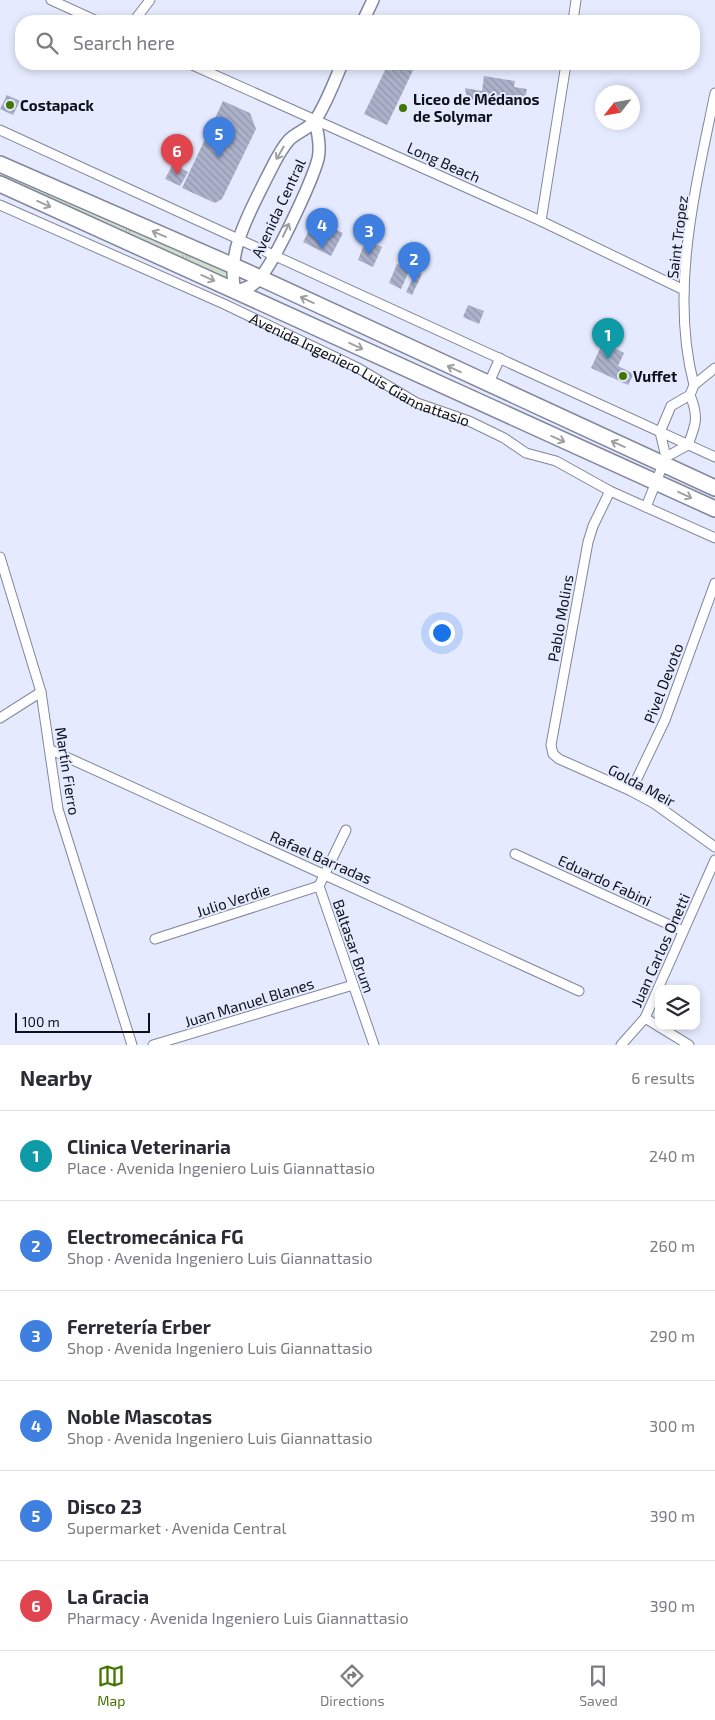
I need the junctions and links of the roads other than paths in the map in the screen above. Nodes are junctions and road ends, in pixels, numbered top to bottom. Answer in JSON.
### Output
{"nodes":[{"id":1,"x":51,"y":0,"type":"edge"},
{"id":2,"x":150,"y":0,"type":"edge"},
{"id":3,"x":373,"y":0,"type":"edge"},
{"id":4,"x":576,"y":0,"type":"edge"},
{"id":5,"x":84,"y":15,"type":"edge"},
{"id":6,"x":139,"y":15,"type":"edge"},
{"id":7,"x":366,"y":15,"type":"edge"},
{"id":8,"x":574,"y":15,"type":"edge"},
{"id":9,"x":203,"y":70,"type":"edge"},
{"id":10,"x":339,"y":70,"type":"edge"},
{"id":11,"x":565,"y":70,"type":"edge"},
{"id":12,"x":715,"y":93,"type":"edge"},
{"id":13,"x":315,"y":121,"type":"junction"},
{"id":14,"x":0,"y":130,"type":"edge"},
{"id":15,"x":0,"y":164,"type":"edge"},
{"id":16,"x":0,"y":184,"type":"edge"},
{"id":17,"x":0,"y":205,"type":"edge"},
{"id":18,"x":541,"y":221,"type":"junction"},
{"id":19,"x":239,"y":238,"type":"junction"},
{"id":20,"x":275,"y":255,"type":"junction"},
{"id":21,"x":234,"y":266,"type":"junction"},
{"id":22,"x":260,"y":278,"type":"junction"},
{"id":23,"x":684,"y":290,"type":"junction"},
{"id":24,"x":235,"y":291,"type":"junction"},
{"id":25,"x":224,"y":304,"type":"junction"},
{"id":26,"x":500,"y":358,"type":"junction"},
{"id":27,"x":715,"y":368,"type":"edge"},
{"id":28,"x":488,"y":385,"type":"junction"},
{"id":29,"x":694,"y":385,"type":"junction"},
{"id":30,"x":690,"y":395,"type":"junction"},
{"id":31,"x":660,"y":432,"type":"junction"},
{"id":32,"x":688,"y":445,"type":"junction"},
{"id":33,"x":715,"y":457,"type":"edge"},
{"id":34,"x":664,"y":460,"type":"junction"},
{"id":35,"x":655,"y":482,"type":"junction"},
{"id":36,"x":715,"y":488,"type":"edge"},
{"id":37,"x":610,"y":491,"type":"junction"},
{"id":38,"x":646,"y":507,"type":"junction"},
{"id":39,"x":715,"y":509,"type":"edge"},
{"id":40,"x":715,"y":538,"type":"edge"},
{"id":41,"x":0,"y":557,"type":"edge"},
{"id":42,"x":715,"y":583,"type":"edge"},
{"id":43,"x":41,"y":692,"type":"junction"},
{"id":44,"x":0,"y":718,"type":"edge"},
{"id":45,"x":51,"y":750,"type":"junction"},
{"id":46,"x":553,"y":754,"type":"joint"},
{"id":47,"x":631,"y":790,"type":"junction"},
{"id":48,"x":346,"y":830,"type":"dead end"},
{"id":49,"x":715,"y":846,"type":"edge"},
{"id":50,"x":515,"y":854,"type":"dead end"},
{"id":51,"x":715,"y":860,"type":"edge"},
{"id":52,"x":324,"y":874,"type":"junction"},
{"id":53,"x":319,"y":886,"type":"junction"},
{"id":54,"x":683,"y":931,"type":"junction"},
{"id":55,"x":155,"y":939,"type":"dead end"},
{"id":56,"x":353,"y":985,"type":"junction"},
{"id":57,"x":579,"y":991,"type":"dead end"},
{"id":58,"x":645,"y":1018,"type":"junction"},
{"id":59,"x":132,"y":1045,"type":"edge"},
{"id":60,"x":153,"y":1045,"type":"edge"},
{"id":61,"x":374,"y":1045,"type":"edge"},
{"id":62,"x":621,"y":1045,"type":"edge"},
{"id":63,"x":686,"y":1045,"type":"edge"}],
"edges":[{"from":1,"to":5,"type":"street"},
{"from":2,"to":6,"type":"street"},
{"from":3,"to":7,"type":"street"},
{"from":4,"to":8,"type":"street"},
{"from":9,"to":13,"type":"street","name":"Long Beach"},
{"from":10,"to":13,"type":"street","name":"Avenida Central"},
{"from":11,"to":18,"type":"street"},
{"from":12,"to":23,"type":"street","name":"Saint Tropez"},
{"from":13,"to":18,"type":"street","name":"Long Beach"},
{"from":13,"to":19,"type":"street","name":"Avenida Central","one_way":true},
{"from":20,"to":13,"type":"street","name":"Avenida Central","one_way":true},
{"from":14,"to":19,"type":"street"},
{"from":21,"to":15,"type":"main road","one_way":true},
{"from":16,"to":24,"type":"main road","name":"Avenida Ingeniero Luis Giannattasio","one_way":true},
{"from":17,"to":25,"type":"street","name":"Avenida Ingeniero Luis Giannattasio"},
{"from":18,"to":23,"type":"street","name":"Long Beach"},
{"from":19,"to":20,"type":"street"},
{"from":19,"to":21,"type":"street","name":"Avenida Central"},
{"from":20,"to":22,"type":"street","name":"Avenida Central"},
{"from":20,"to":26,"type":"street"},
{"from":21,"to":22,"type":"main road"},
{"from":21,"to":24,"type":"street","name":"Avenida Central"},
{"from":22,"to":24,"type":"street","name":"Avenida Central"},
{"from":28,"to":22,"type":"main road","one_way":true},
{"from":23,"to":29,"type":"street","name":"Saint Tropez"},
{"from":24,"to":25,"type":"street","name":"Avenida Central"},
{"from":24,"to":35,"type":"main road","name":"Avenida Ingeniero Luis Giannattasio","one_way":true},
{"from":25,"to":37,"type":"street","name":"Avenida Ingeniero Luis Giannattasio"},
{"from":26,"to":28,"type":"street"},
{"from":26,"to":31,"type":"street"},
{"from":27,"to":29,"type":"street"},
{"from":34,"to":28,"type":"main road","one_way":true},
{"from":29,"to":30,"type":"street"},
{"from":30,"to":31,"type":"street"},
{"from":30,"to":32,"type":"street"},
{"from":31,"to":32,"type":"street"},
{"from":31,"to":34,"type":"street"},
{"from":32,"to":33,"type":"street"},
{"from":32,"to":34,"type":"street"},
{"from":34,"to":35,"type":"street"},
{"from":34,"to":36,"type":"main road"},
{"from":35,"to":38,"type":"street"},
{"from":35,"to":39,"type":"main road","name":"Avenida Ingeniero Luis Giannattasio","one_way":true},
{"from":37,"to":38,"type":"street","name":"Avenida Ingeniero Luis Giannattasio"},
{"from":37,"to":46,"type":"street","name":"Pablo Molins"},
{"from":38,"to":40,"type":"street","name":"Avenida Ingeniero Luis Giannattasio"},
{"from":41,"to":43,"type":"street","name":"Martín Fierro"},
{"from":42,"to":47,"type":"street","name":"Pivel Devoto"},
{"from":43,"to":44,"type":"street"},
{"from":43,"to":45,"type":"street","name":"Martín Fierro"},
{"from":45,"to":52,"type":"street","name":"Rafael Barradas"},
{"from":45,"to":59,"type":"street","name":"Martín Fierro"},
{"from":46,"to":47,"type":"street","name":"Golda Meir"},
{"from":47,"to":49,"type":"street","name":"Golda Meir"},
{"from":48,"to":52,"type":"street","name":"Baltasar Brum"},
{"from":50,"to":54,"type":"street","name":"Eduardo Fabini"},
{"from":51,"to":54,"type":"street","name":"Juan Carlos Onetti"},
{"from":52,"to":53,"type":"street","name":"Baltasar Brum"},
{"from":52,"to":57,"type":"street","name":"Rafael Barradas"},
{"from":53,"to":55,"type":"street","name":"Julio Verdie"},
{"from":53,"to":56,"type":"street","name":"Baltasar Brum"},
{"from":54,"to":58,"type":"street","name":"Juan Carlos Onetti"},
{"from":56,"to":60,"type":"street","name":"Juan Manuel Blanes"},
{"from":56,"to":61,"type":"street","name":"Baltasar Brum"},
{"from":58,"to":62,"type":"street","name":"Juan Carlos Onetti"},
{"from":58,"to":63,"type":"street"}]}
